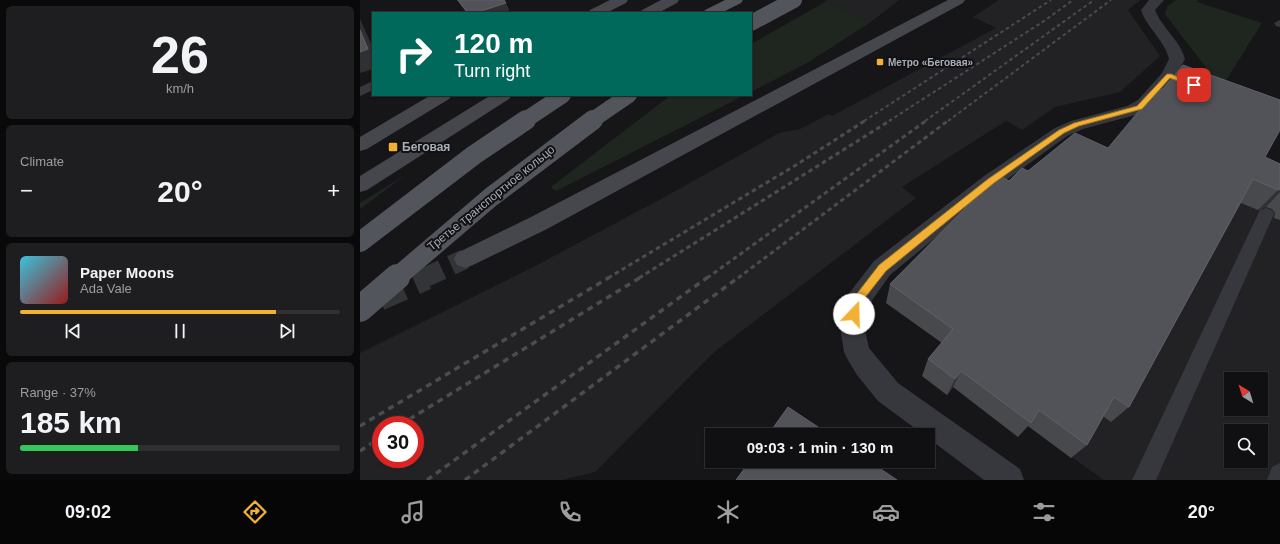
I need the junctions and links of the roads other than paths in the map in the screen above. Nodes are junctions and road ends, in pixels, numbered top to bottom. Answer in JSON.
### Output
{"nodes":[{"id":1,"x":621,"y":0,"type":"edge"},
{"id":2,"x":672,"y":0,"type":"edge"},
{"id":3,"x":736,"y":0,"type":"edge"},
{"id":4,"x":794,"y":0,"type":"edge"},
{"id":5,"x":930,"y":0,"type":"edge"},
{"id":6,"x":949,"y":0,"type":"edge"},
{"id":7,"x":958,"y":0,"type":"edge"},
{"id":8,"x":1157,"y":0,"type":"edge"},
{"id":9,"x":597,"y":12,"type":"edge"},
{"id":10,"x":649,"y":12,"type":"edge"},
{"id":11,"x":712,"y":12,"type":"edge"},
{"id":12,"x":752,"y":22,"type":"edge"},
{"id":13,"x":910,"y":26,"type":"junction"},
{"id":14,"x":863,"y":52,"type":"junction"},
{"id":15,"x":372,"y":86,"type":"edge"},
{"id":16,"x":360,"y":92,"type":"edge"},
{"id":17,"x":441,"y":96,"type":"edge"},
{"id":18,"x":501,"y":96,"type":"edge"},
{"id":19,"x":562,"y":96,"type":"edge"},
{"id":20,"x":628,"y":96,"type":"edge"},
{"id":21,"x":360,"y":145,"type":"edge"},
{"id":22,"x":360,"y":184,"type":"edge"},
{"id":23,"x":1266,"y":214,"type":"dead end"},
{"id":24,"x":360,"y":242,"type":"edge"},
{"id":25,"x":465,"y":259,"type":"tunnel mouth"},
{"id":26,"x":360,"y":309,"type":"edge"},
{"id":27,"x":1280,"y":475,"type":"edge"},
{"id":28,"x":1008,"y":480,"type":"edge"},
{"id":29,"x":1144,"y":480,"type":"edge"},
{"id":30,"x":1278,"y":480,"type":"edge"}],
"edges":[{"from":1,"to":9,"type":"main road"},
{"from":2,"to":10,"type":"main road"},
{"from":3,"to":11,"type":"main road"},
{"from":4,"to":12,"type":"main road","bridge":true},
{"from":5,"to":14,"type":"main road"},
{"from":6,"to":13,"type":"main road"},
{"from":7,"to":13,"type":"main road"},
{"from":8,"to":28,"type":"street"},
{"from":13,"to":14,"type":"main road"},
{"from":14,"to":25,"type":"main road"},
{"from":15,"to":16,"type":"lane"},
{"from":17,"to":21,"type":"main road"},
{"from":18,"to":22,"type":"main road"},
{"from":19,"to":24,"type":"main road","bridge":true},
{"from":20,"to":26,"type":"main road","name":"Третье транспортное кольцо","bridge":true},
{"from":23,"to":29,"type":"lane"},
{"from":27,"to":30,"type":"lane"}]}
